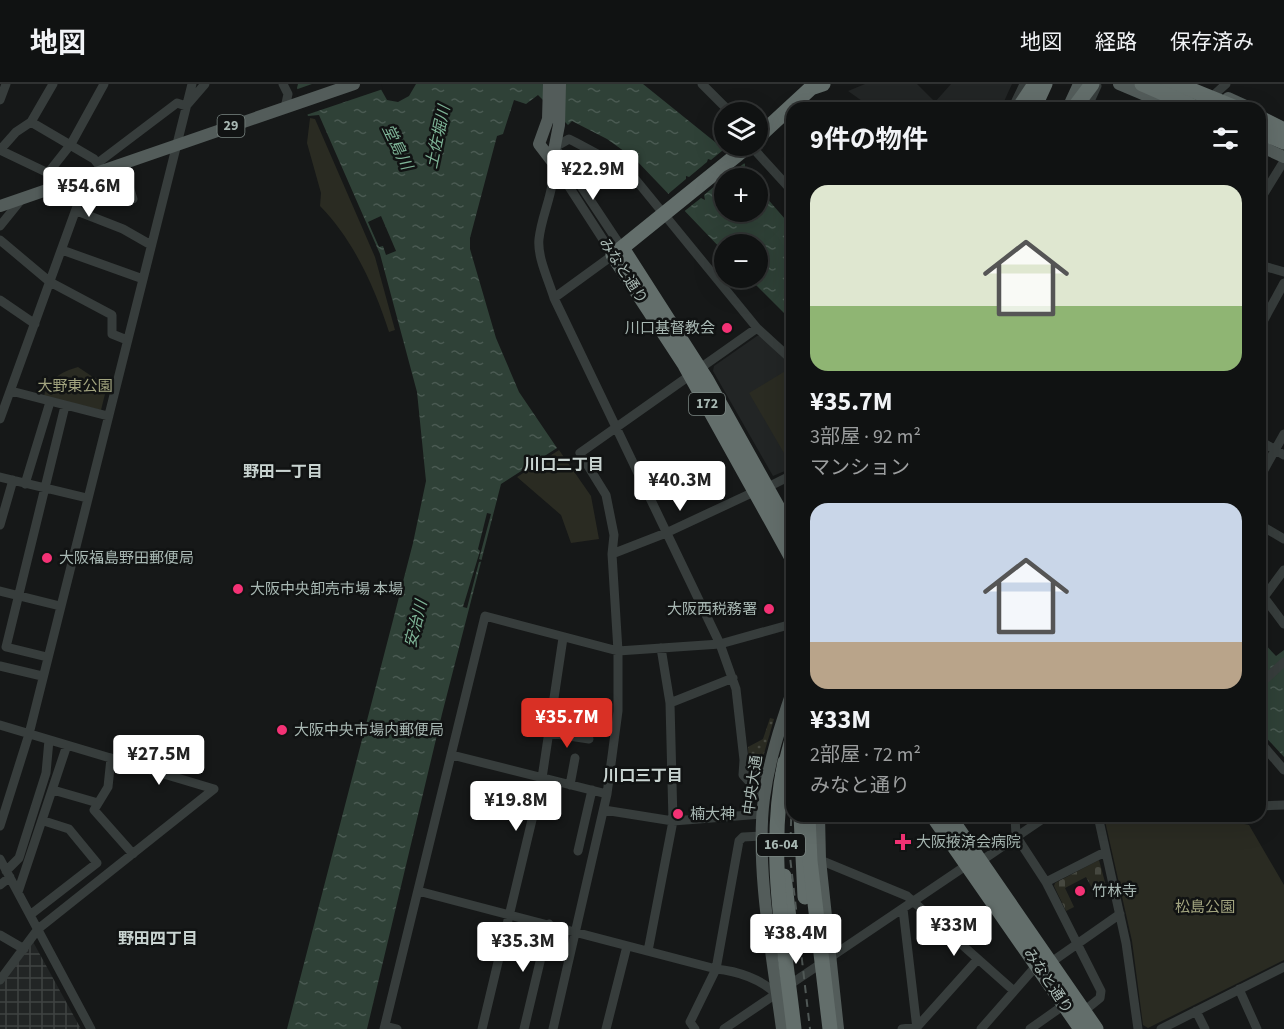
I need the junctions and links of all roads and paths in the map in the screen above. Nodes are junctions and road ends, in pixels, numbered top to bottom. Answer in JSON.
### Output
{"nodes":[{"id":1,"x":6,"y":84,"type":"edge"},
{"id":2,"x":53,"y":84,"type":"edge"},
{"id":3,"x":104,"y":84,"type":"edge"},
{"id":4,"x":192,"y":84,"type":"edge"},
{"id":5,"x":205,"y":84,"type":"edge"},
{"id":6,"x":283,"y":84,"type":"edge"},
{"id":7,"x":354,"y":84,"type":"edge"},
{"id":8,"x":549,"y":84,"type":"edge"},
{"id":9,"x":560,"y":84,"type":"edge"},
{"id":10,"x":702,"y":84,"type":"edge"},
{"id":11,"x":1024,"y":84,"type":"edge"},
{"id":12,"x":1036,"y":84,"type":"edge"},
{"id":13,"x":1046,"y":84,"type":"edge"},
{"id":14,"x":1078,"y":84,"type":"edge"},
{"id":15,"x":1092,"y":84,"type":"edge"},
{"id":16,"x":1098,"y":84,"type":"edge"},
{"id":17,"x":1119,"y":84,"type":"edge"},
{"id":18,"x":1142,"y":84,"type":"edge"},
{"id":19,"x":1162,"y":84,"type":"edge"},
{"id":20,"x":1177,"y":84,"type":"edge"},
{"id":21,"x":1193,"y":84,"type":"edge"},
{"id":22,"x":1226,"y":84,"type":"edge"},
{"id":23,"x":812,"y":85,"type":"edge"},
{"id":24,"x":0,"y":100,"type":"edge"},
{"id":25,"x":719,"y":102,"type":"edge"},
{"id":26,"x":794,"y":102,"type":"edge"},
{"id":27,"x":1016,"y":102,"type":"edge"},
{"id":28,"x":1023,"y":102,"type":"edge"},
{"id":29,"x":1028,"y":102,"type":"edge"},
{"id":30,"x":1037,"y":102,"type":"edge"},
{"id":31,"x":1068,"y":102,"type":"edge"},
{"id":32,"x":1070,"y":102,"type":"edge"},
{"id":33,"x":1078,"y":102,"type":"edge"},
{"id":34,"x":1090,"y":102,"type":"edge"},
{"id":35,"x":1162,"y":102,"type":"edge"},
{"id":36,"x":1205,"y":102,"type":"edge"},
{"id":37,"x":1207,"y":102,"type":"edge"},
{"id":38,"x":1208,"y":102,"type":"edge"},
{"id":39,"x":1210,"y":102,"type":"edge"},
{"id":40,"x":1221,"y":102,"type":"edge"},
{"id":41,"x":186,"y":105,"type":"junction"},
{"id":42,"x":285,"y":108,"type":"junction"},
{"id":43,"x":786,"y":110,"type":"edge"},
{"id":44,"x":1266,"y":115,"type":"edge"},
{"id":45,"x":1266,"y":121,"type":"edge"},
{"id":46,"x":31,"y":122,"type":"junction"},
{"id":47,"x":1284,"y":123,"type":"edge"},
{"id":48,"x":768,"y":127,"type":"edge"},
{"id":49,"x":1284,"y":130,"type":"edge"},
{"id":50,"x":1266,"y":134,"type":"edge"},
{"id":51,"x":541,"y":139,"type":"junction"},
{"id":52,"x":1284,"y":142,"type":"edge"},
{"id":53,"x":71,"y":144,"type":"junction"},
{"id":54,"x":177,"y":145,"type":"junction"},
{"id":55,"x":555,"y":147,"type":"junction"},
{"id":56,"x":1266,"y":149,"type":"edge"},
{"id":57,"x":0,"y":150,"type":"edge"},
{"id":58,"x":736,"y":156,"type":"edge"},
{"id":59,"x":755,"y":156,"type":"edge"},
{"id":60,"x":1284,"y":159,"type":"edge"},
{"id":61,"x":552,"y":161,"type":"junction"},
{"id":62,"x":122,"y":164,"type":"junction"},
{"id":63,"x":100,"y":167,"type":"junction"},
{"id":64,"x":48,"y":173,"type":"junction"},
{"id":65,"x":88,"y":176,"type":"junction"},
{"id":66,"x":786,"y":185,"type":"edge"},
{"id":67,"x":53,"y":188,"type":"junction"},
{"id":68,"x":1266,"y":190,"type":"edge"},
{"id":69,"x":22,"y":198,"type":"junction"},
{"id":70,"x":133,"y":199,"type":"dead end"},
{"id":71,"x":0,"y":206,"type":"edge"},
{"id":72,"x":669,"y":208,"type":"junction"},
{"id":73,"x":77,"y":211,"type":"junction"},
{"id":74,"x":0,"y":226,"type":"edge"},
{"id":75,"x":0,"y":240,"type":"edge"},
{"id":76,"x":152,"y":245,"type":"junction"},
{"id":77,"x":62,"y":250,"type":"junction"},
{"id":78,"x":617,"y":251,"type":"junction"},
{"id":79,"x":1266,"y":267,"type":"edge"},
{"id":80,"x":1284,"y":272,"type":"edge"},
{"id":81,"x":143,"y":279,"type":"junction"},
{"id":82,"x":50,"y":282,"type":"junction"},
{"id":83,"x":1284,"y":283,"type":"edge"},
{"id":84,"x":554,"y":298,"type":"junction"},
{"id":85,"x":0,"y":300,"type":"edge"},
{"id":86,"x":1266,"y":316,"type":"edge"},
{"id":87,"x":35,"y":324,"type":"junction"},
{"id":88,"x":758,"y":328,"type":"junction"},
{"id":89,"x":128,"y":340,"type":"junction"},
{"id":90,"x":786,"y":354,"type":"edge"},
{"id":91,"x":695,"y":372,"type":"junction"},
{"id":92,"x":11,"y":391,"type":"junction"},
{"id":93,"x":3,"y":401,"type":"edge"},
{"id":94,"x":50,"y":402,"type":"junction"},
{"id":95,"x":66,"y":406,"type":"junction"},
{"id":96,"x":108,"y":416,"type":"junction"},
{"id":97,"x":0,"y":419,"type":"edge"},
{"id":98,"x":617,"y":429,"type":"junction"},
{"id":99,"x":1284,"y":434,"type":"edge"},
{"id":100,"x":1266,"y":444,"type":"edge"},
{"id":101,"x":1280,"y":452,"type":"edge"},
{"id":102,"x":1266,"y":470,"type":"edge"},
{"id":103,"x":0,"y":477,"type":"edge"},
{"id":104,"x":786,"y":478,"type":"edge"},
{"id":105,"x":12,"y":480,"type":"junction"},
{"id":106,"x":25,"y":483,"type":"junction"},
{"id":107,"x":45,"y":488,"type":"junction"},
{"id":108,"x":762,"y":489,"type":"junction"},
{"id":109,"x":87,"y":498,"type":"junction"},
{"id":110,"x":786,"y":524,"type":"edge"},
{"id":111,"x":0,"y":525,"type":"edge"},
{"id":112,"x":1266,"y":528,"type":"edge"},
{"id":113,"x":666,"y":533,"type":"junction"},
{"id":114,"x":1284,"y":539,"type":"edge"},
{"id":115,"x":786,"y":544,"type":"edge"},
{"id":116,"x":612,"y":554,"type":"junction"},
{"id":117,"x":1284,"y":570,"type":"edge"},
{"id":118,"x":1266,"y":590,"type":"edge"},
{"id":119,"x":0,"y":591,"type":"edge"},
{"id":120,"x":18,"y":596,"type":"junction"},
{"id":121,"x":1266,"y":599,"type":"edge"},
{"id":122,"x":60,"y":606,"type":"junction"},
{"id":123,"x":1284,"y":624,"type":"edge"},
{"id":124,"x":786,"y":626,"type":"edge"},
{"id":125,"x":563,"y":638,"type":"junction"},
{"id":126,"x":720,"y":644,"type":"junction"},
{"id":127,"x":661,"y":648,"type":"junction"},
{"id":128,"x":618,"y":651,"type":"junction"},
{"id":129,"x":47,"y":657,"type":"junction"},
{"id":130,"x":1284,"y":662,"type":"edge"},
{"id":131,"x":0,"y":666,"type":"edge"},
{"id":132,"x":42,"y":676,"type":"junction"},
{"id":133,"x":733,"y":678,"type":"junction"},
{"id":134,"x":1266,"y":678,"type":"edge"},
{"id":135,"x":670,"y":703,"type":"junction"},
{"id":136,"x":786,"y":709,"type":"edge"},
{"id":137,"x":0,"y":725,"type":"edge"},
{"id":138,"x":549,"y":733,"type":"junction"},
{"id":139,"x":29,"y":734,"type":"junction"},
{"id":140,"x":589,"y":739,"type":"dead end"},
{"id":141,"x":49,"y":740,"type":"junction"},
{"id":142,"x":68,"y":745,"type":"junction"},
{"id":143,"x":1266,"y":749,"type":"edge"},
{"id":144,"x":452,"y":755,"type":"junction"},
{"id":145,"x":111,"y":758,"type":"junction"},
{"id":146,"x":575,"y":758,"type":"dead end"},
{"id":147,"x":786,"y":759,"type":"edge"},
{"id":148,"x":744,"y":760,"type":"junction"},
{"id":149,"x":785,"y":762,"type":"junction"},
{"id":150,"x":1284,"y":770,"type":"edge"},
{"id":151,"x":768,"y":772,"type":"junction"},
{"id":152,"x":542,"y":778,"type":"junction"},
{"id":153,"x":570,"y":785,"type":"junction"},
{"id":154,"x":53,"y":790,"type":"junction"},
{"id":155,"x":592,"y":790,"type":"junction"},
{"id":156,"x":607,"y":794,"type":"junction"},
{"id":157,"x":764,"y":798,"type":"junction"},
{"id":158,"x":98,"y":803,"type":"junction"},
{"id":159,"x":1284,"y":805,"type":"edge"},
{"id":160,"x":1266,"y":806,"type":"edge"},
{"id":161,"x":604,"y":810,"type":"junction"},
{"id":162,"x":762,"y":814,"type":"junction"},
{"id":163,"x":44,"y":821,"type":"junction"},
{"id":164,"x":673,"y":821,"type":"junction"},
{"id":165,"x":801,"y":822,"type":"edge"},
{"id":166,"x":808,"y":822,"type":"edge"},
{"id":167,"x":819,"y":822,"type":"edge"},
{"id":168,"x":938,"y":822,"type":"edge"},
{"id":169,"x":952,"y":822,"type":"edge"},
{"id":170,"x":1016,"y":822,"type":"edge"},
{"id":171,"x":1038,"y":822,"type":"edge"},
{"id":172,"x":1099,"y":822,"type":"edge"},
{"id":173,"x":0,"y":826,"type":"edge"},
{"id":174,"x":762,"y":836,"type":"junction"},
{"id":175,"x":1017,"y":836,"type":"junction"},
{"id":176,"x":578,"y":851,"type":"dead end"},
{"id":177,"x":1105,"y":852,"type":"junction"},
{"id":178,"x":133,"y":854,"type":"junction"},
{"id":179,"x":0,"y":859,"type":"edge"},
{"id":180,"x":820,"y":860,"type":"junction"},
{"id":181,"x":97,"y":862,"type":"junction"},
{"id":182,"x":974,"y":863,"type":"junction"},
{"id":183,"x":8,"y":874,"type":"junction"},
{"id":184,"x":107,"y":875,"type":"junction"},
{"id":185,"x":1046,"y":882,"type":"junction"},
{"id":186,"x":0,"y":885,"type":"edge"},
{"id":187,"x":418,"y":891,"type":"junction"},
{"id":188,"x":18,"y":892,"type":"junction"},
{"id":189,"x":913,"y":902,"type":"junction"},
{"id":190,"x":903,"y":909,"type":"junction"},
{"id":191,"x":510,"y":914,"type":"junction"},
{"id":192,"x":1120,"y":914,"type":"junction"},
{"id":193,"x":30,"y":915,"type":"junction"},
{"id":194,"x":549,"y":924,"type":"junction"},
{"id":195,"x":38,"y":929,"type":"junction"},
{"id":196,"x":577,"y":931,"type":"junction"},
{"id":197,"x":2,"y":937,"type":"edge"},
{"id":198,"x":1078,"y":944,"type":"junction"},
{"id":199,"x":627,"y":945,"type":"junction"},
{"id":200,"x":24,"y":949,"type":"junction"},
{"id":201,"x":648,"y":951,"type":"junction"},
{"id":202,"x":831,"y":957,"type":"junction"},
{"id":203,"x":977,"y":960,"type":"junction"},
{"id":204,"x":1044,"y":964,"type":"junction"},
{"id":205,"x":1284,"y":968,"type":"edge"},
{"id":206,"x":716,"y":969,"type":"junction"},
{"id":207,"x":0,"y":980,"type":"edge"},
{"id":208,"x":1239,"y":989,"type":"junction"},
{"id":209,"x":1014,"y":991,"type":"junction"},
{"id":210,"x":777,"y":995,"type":"junction"},
{"id":211,"x":1064,"y":1005,"type":"junction"},
{"id":212,"x":1084,"y":1011,"type":"junction"},
{"id":213,"x":1197,"y":1011,"type":"junction"},
{"id":214,"x":385,"y":1027,"type":"edge"},
{"id":215,"x":917,"y":1028,"type":"edge"},
{"id":216,"x":91,"y":1029,"type":"edge"},
{"id":217,"x":397,"y":1029,"type":"edge"},
{"id":218,"x":482,"y":1029,"type":"edge"},
{"id":219,"x":524,"y":1029,"type":"edge"},
{"id":220,"x":553,"y":1029,"type":"edge"},
{"id":221,"x":606,"y":1029,"type":"edge"},
{"id":222,"x":695,"y":1029,"type":"edge"},
{"id":223,"x":724,"y":1029,"type":"edge"},
{"id":224,"x":782,"y":1029,"type":"edge"},
{"id":225,"x":794,"y":1029,"type":"edge"},
{"id":226,"x":802,"y":1029,"type":"edge"},
{"id":227,"x":820,"y":1029,"type":"edge"},
{"id":228,"x":830,"y":1029,"type":"edge"},
{"id":229,"x":838,"y":1029,"type":"edge"},
{"id":230,"x":902,"y":1029,"type":"edge"},
{"id":231,"x":981,"y":1029,"type":"edge"},
{"id":232,"x":1030,"y":1029,"type":"edge"},
{"id":233,"x":1081,"y":1029,"type":"edge"},
{"id":234,"x":1096,"y":1029,"type":"edge"},
{"id":235,"x":1138,"y":1029,"type":"edge"},
{"id":236,"x":1161,"y":1029,"type":"edge"},
{"id":237,"x":1205,"y":1029,"type":"edge"},
{"id":238,"x":1257,"y":1029,"type":"edge"}],
"edges":[{"from":1,"to":24,"type":"street"},
{"from":2,"to":46,"type":"street"},
{"from":3,"to":53,"type":"street"},
{"from":4,"to":41,"type":"street"},
{"from":5,"to":41,"type":"street"},
{"from":6,"to":42,"type":"street"},
{"from":7,"to":42,"type":"main road","number":"29"},
{"from":8,"to":51,"type":"main road"},
{"from":9,"to":55,"type":"main road"},
{"from":10,"to":25,"type":"street"},
{"from":11,"to":27,"type":"street"},
{"from":12,"to":28,"type":"highway"},
{"from":12,"to":29,"type":"main road"},
{"from":13,"to":30,"type":"highway"},
{"from":14,"to":31,"type":"highway"},
{"from":14,"to":32,"type":"main road"},
{"from":15,"to":33,"type":"highway"},
{"from":16,"to":34,"type":"street"},
{"from":17,"to":35,"type":"main road"},
{"from":18,"to":36,"type":"highway","bridge":true},
{"from":19,"to":37,"type":"highway"},
{"from":20,"to":40,"type":"highway"},
{"from":21,"to":38,"type":"main road"},
{"from":22,"to":39,"type":"street"},
{"from":23,"to":26,"type":"highway"},
{"from":41,"to":54,"type":"street"},
{"from":41,"to":63,"type":"street"},
{"from":42,"to":54,"type":"main road","number":"29"},
{"from":43,"to":48,"type":"highway"},
{"from":44,"to":47,"type":"main road"},
{"from":45,"to":49,"type":"highway"},
{"from":46,"to":53,"type":"street"},
{"from":46,"to":57,"type":"street"},
{"from":50,"to":52,"type":"highway"},
{"from":51,"to":55,"type":"main road","name":"みなと通り"},
{"from":51,"to":61,"type":"main road","name":"みなと通り"},
{"from":53,"to":63,"type":"street"},
{"from":53,"to":64,"type":"street"},
{"from":54,"to":62,"type":"main road","number":"29"},
{"from":54,"to":76,"type":"street"},
{"from":55,"to":61,"type":"main road"},
{"from":55,"to":72,"type":"street"},
{"from":55,"to":78,"type":"street","name":"みなと通り"},
{"from":56,"to":60,"type":"main road"},
{"from":57,"to":64,"type":"street"},
{"from":58,"to":72,"type":"highway"},
{"from":59,"to":66,"type":"street"},
{"from":60,"to":68,"type":"street"},
{"from":61,"to":78,"type":"street","name":"みなと通り"},
{"from":61,"to":84,"type":"street"},
{"from":62,"to":63,"type":"main road","number":"29"},
{"from":62,"to":70,"type":"street"},
{"from":63,"to":65,"type":"main road","number":"29"},
{"from":64,"to":67,"type":"street"},
{"from":65,"to":67,"type":"main road","number":"29"},
{"from":65,"to":73,"type":"street"},
{"from":67,"to":69,"type":"main road","number":"29"},
{"from":69,"to":71,"type":"main road","number":"29"},
{"from":69,"to":74,"type":"street"},
{"from":72,"to":78,"type":"highway"},
{"from":72,"to":88,"type":"street"},
{"from":73,"to":76,"type":"street"},
{"from":73,"to":77,"type":"street"},
{"from":75,"to":82,"type":"street"},
{"from":76,"to":81,"type":"street"},
{"from":77,"to":81,"type":"street"},
{"from":77,"to":82,"type":"street"},
{"from":78,"to":84,"type":"street"},
{"from":78,"to":91,"type":"highway","name":"みなと通り","number":"172"},
{"from":79,"to":80,"type":"street"},
{"from":81,"to":89,"type":"street"},
{"from":82,"to":87,"type":"street"},
{"from":82,"to":89,"type":"street"},
{"from":83,"to":86,"type":"street"},
{"from":84,"to":98,"type":"street"},
{"from":85,"to":87,"type":"street"},
{"from":87,"to":92,"type":"street"},
{"from":88,"to":90,"type":"street"},
{"from":88,"to":91,"type":"street"},
{"from":89,"to":96,"type":"street"},
{"from":91,"to":98,"type":"street"},
{"from":91,"to":108,"type":"highway","name":"みなと通り","number":"172"},
{"from":92,"to":93,"type":"street"},
{"from":92,"to":94,"type":"street"},
{"from":93,"to":97,"type":"street"},
{"from":94,"to":95,"type":"street"},
{"from":94,"to":106,"type":"street"},
{"from":95,"to":96,"type":"street"},
{"from":95,"to":107,"type":"street"},
{"from":96,"to":109,"type":"street"},
{"from":98,"to":113,"type":"street"},
{"from":98,"to":116,"type":"street"},
{"from":99,"to":101,"type":"street"},
{"from":100,"to":101,"type":"street"},
{"from":101,"to":102,"type":"street"},
{"from":103,"to":105,"type":"street"},
{"from":104,"to":108,"type":"street"},
{"from":105,"to":106,"type":"street"},
{"from":105,"to":111,"type":"street"},
{"from":106,"to":107,"type":"street"},
{"from":107,"to":109,"type":"street"},
{"from":107,"to":120,"type":"street"},
{"from":108,"to":110,"type":"highway","name":"みなと通り","number":"172"},
{"from":108,"to":113,"type":"street"},
{"from":108,"to":115,"type":"highway","name":"みなと通り","number":"172"},
{"from":109,"to":122,"type":"street"},
{"from":112,"to":114,"type":"street"},
{"from":113,"to":116,"type":"street"},
{"from":113,"to":126,"type":"street"},
{"from":116,"to":128,"type":"street"},
{"from":117,"to":118,"type":"street"},
{"from":119,"to":120,"type":"street"},
{"from":120,"to":122,"type":"street"},
{"from":120,"to":129,"type":"street"},
{"from":121,"to":123,"type":"street"},
{"from":122,"to":129,"type":"street"},
{"from":124,"to":126,"type":"street"},
{"from":125,"to":128,"type":"street"},
{"from":125,"to":138,"type":"street"},
{"from":125,"to":144,"type":"street"},
{"from":126,"to":127,"type":"street"},
{"from":126,"to":133,"type":"street"},
{"from":127,"to":128,"type":"street"},
{"from":127,"to":135,"type":"street"},
{"from":128,"to":156,"type":"street"},
{"from":129,"to":132,"type":"street"},
{"from":130,"to":134,"type":"street"},
{"from":131,"to":132,"type":"street"},
{"from":132,"to":139,"type":"street"},
{"from":133,"to":135,"type":"street"},
{"from":133,"to":148,"type":"street"},
{"from":135,"to":164,"type":"street"},
{"from":136,"to":151,"type":"main road","name":"中央大通"},
{"from":137,"to":139,"type":"street"},
{"from":138,"to":140,"type":"street"},
{"from":138,"to":152,"type":"street"},
{"from":139,"to":141,"type":"street"},
{"from":139,"to":173,"type":"street"},
{"from":141,"to":142,"type":"street"},
{"from":141,"to":183,"type":"street"},
{"from":142,"to":145,"type":"street"},
{"from":142,"to":154,"type":"street"},
{"from":143,"to":150,"type":"street"},
{"from":144,"to":152,"type":"street"},
{"from":144,"to":187,"type":"street"},
{"from":145,"to":158,"type":"street"},
{"from":145,"to":178,"type":"street"},
{"from":146,"to":153,"type":"street"},
{"from":147,"to":149,"type":"highway"},
{"from":148,"to":151,"type":"street"},
{"from":148,"to":157,"type":"street"},
{"from":149,"to":225,"type":"highway","bridge":true},
{"from":149,"to":226,"type":"highway","number":"16-04","bridge":true},
{"from":151,"to":157,"type":"main road","name":"中央大通"},
{"from":152,"to":153,"type":"street"},
{"from":152,"to":191,"type":"street"},
{"from":153,"to":155,"type":"street"},
{"from":154,"to":158,"type":"street"},
{"from":154,"to":163,"type":"street"},
{"from":155,"to":156,"type":"street"},
{"from":155,"to":176,"type":"street"},
{"from":156,"to":161,"type":"street"},
{"from":157,"to":162,"type":"main road","name":"中央大通"},
{"from":158,"to":178,"type":"street"},
{"from":159,"to":160,"type":"street"},
{"from":161,"to":164,"type":"street"},
{"from":161,"to":196,"type":"street"},
{"from":162,"to":164,"type":"street"},
{"from":162,"to":174,"type":"main road","name":"中央大通"},
{"from":163,"to":181,"type":"street"},
{"from":163,"to":188,"type":"street"},
{"from":164,"to":201,"type":"street"},
{"from":165,"to":227,"type":"highway"},
{"from":166,"to":228,"type":"highway","bridge":true},
{"from":167,"to":180,"type":"main road"},
{"from":168,"to":182,"type":"highway","name":"みなと通り"},
{"from":169,"to":182,"type":"highway","name":"みなと通り"},
{"from":170,"to":175,"type":"street"},
{"from":171,"to":175,"type":"street"},
{"from":172,"to":177,"type":"street"},
{"from":174,"to":206,"type":"street"},
{"from":174,"to":210,"type":"main road","name":"中央大通"},
{"from":175,"to":182,"type":"street"},
{"from":175,"to":185,"type":"street"},
{"from":177,"to":185,"type":"street"},
{"from":177,"to":192,"type":"street"},
{"from":178,"to":184,"type":"street"},
{"from":179,"to":183,"type":"street"},
{"from":180,"to":189,"type":"street"},
{"from":180,"to":202,"type":"main road"},
{"from":181,"to":184,"type":"street"},
{"from":181,"to":193,"type":"street"},
{"from":182,"to":189,"type":"street"},
{"from":182,"to":204,"type":"highway","name":"みなと通り"},
{"from":183,"to":186,"type":"street"},
{"from":183,"to":188,"type":"street"},
{"from":184,"to":195,"type":"street"},
{"from":185,"to":198,"type":"street"},
{"from":187,"to":191,"type":"street"},
{"from":187,"to":214,"type":"street"},
{"from":188,"to":193,"type":"street"},
{"from":189,"to":190,"type":"street"},
{"from":189,"to":203,"type":"street"},
{"from":190,"to":202,"type":"street"},
{"from":190,"to":215,"type":"street"},
{"from":191,"to":194,"type":"street"},
{"from":191,"to":218,"type":"street"},
{"from":192,"to":198,"type":"street"},
{"from":192,"to":235,"type":"street"},
{"from":193,"to":195,"type":"street"},
{"from":194,"to":196,"type":"street"},
{"from":194,"to":219,"type":"street"},
{"from":195,"to":200,"type":"street"},
{"from":195,"to":216,"type":"street"},
{"from":196,"to":199,"type":"street"},
{"from":196,"to":220,"type":"street"},
{"from":197,"to":200,"type":"street"},
{"from":198,"to":204,"type":"street"},
{"from":198,"to":212,"type":"street"},
{"from":199,"to":201,"type":"street"},
{"from":199,"to":221,"type":"street"},
{"from":200,"to":207,"type":"street"},
{"from":201,"to":206,"type":"street"},
{"from":202,"to":210,"type":"street"},
{"from":202,"to":229,"type":"main road"},
{"from":203,"to":209,"type":"street"},
{"from":203,"to":215,"type":"street"},
{"from":204,"to":209,"type":"street"},
{"from":204,"to":211,"type":"highway","name":"みなと通り"},
{"from":204,"to":212,"type":"highway","name":"みなと通り"},
{"from":205,"to":208,"type":"street"},
{"from":206,"to":210,"type":"street"},
{"from":206,"to":222,"type":"street"},
{"from":208,"to":213,"type":"street"},
{"from":208,"to":238,"type":"street"},
{"from":209,"to":231,"type":"street"},
{"from":210,"to":223,"type":"street"},
{"from":210,"to":224,"type":"main road","name":"中央大通"},
{"from":211,"to":232,"type":"street"},
{"from":211,"to":233,"type":"highway","name":"みなと通り"},
{"from":212,"to":234,"type":"highway","name":"みなと通り"},
{"from":213,"to":236,"type":"street"},
{"from":213,"to":237,"type":"street"},
{"from":214,"to":217,"type":"street"},
{"from":215,"to":230,"type":"street"}]}
